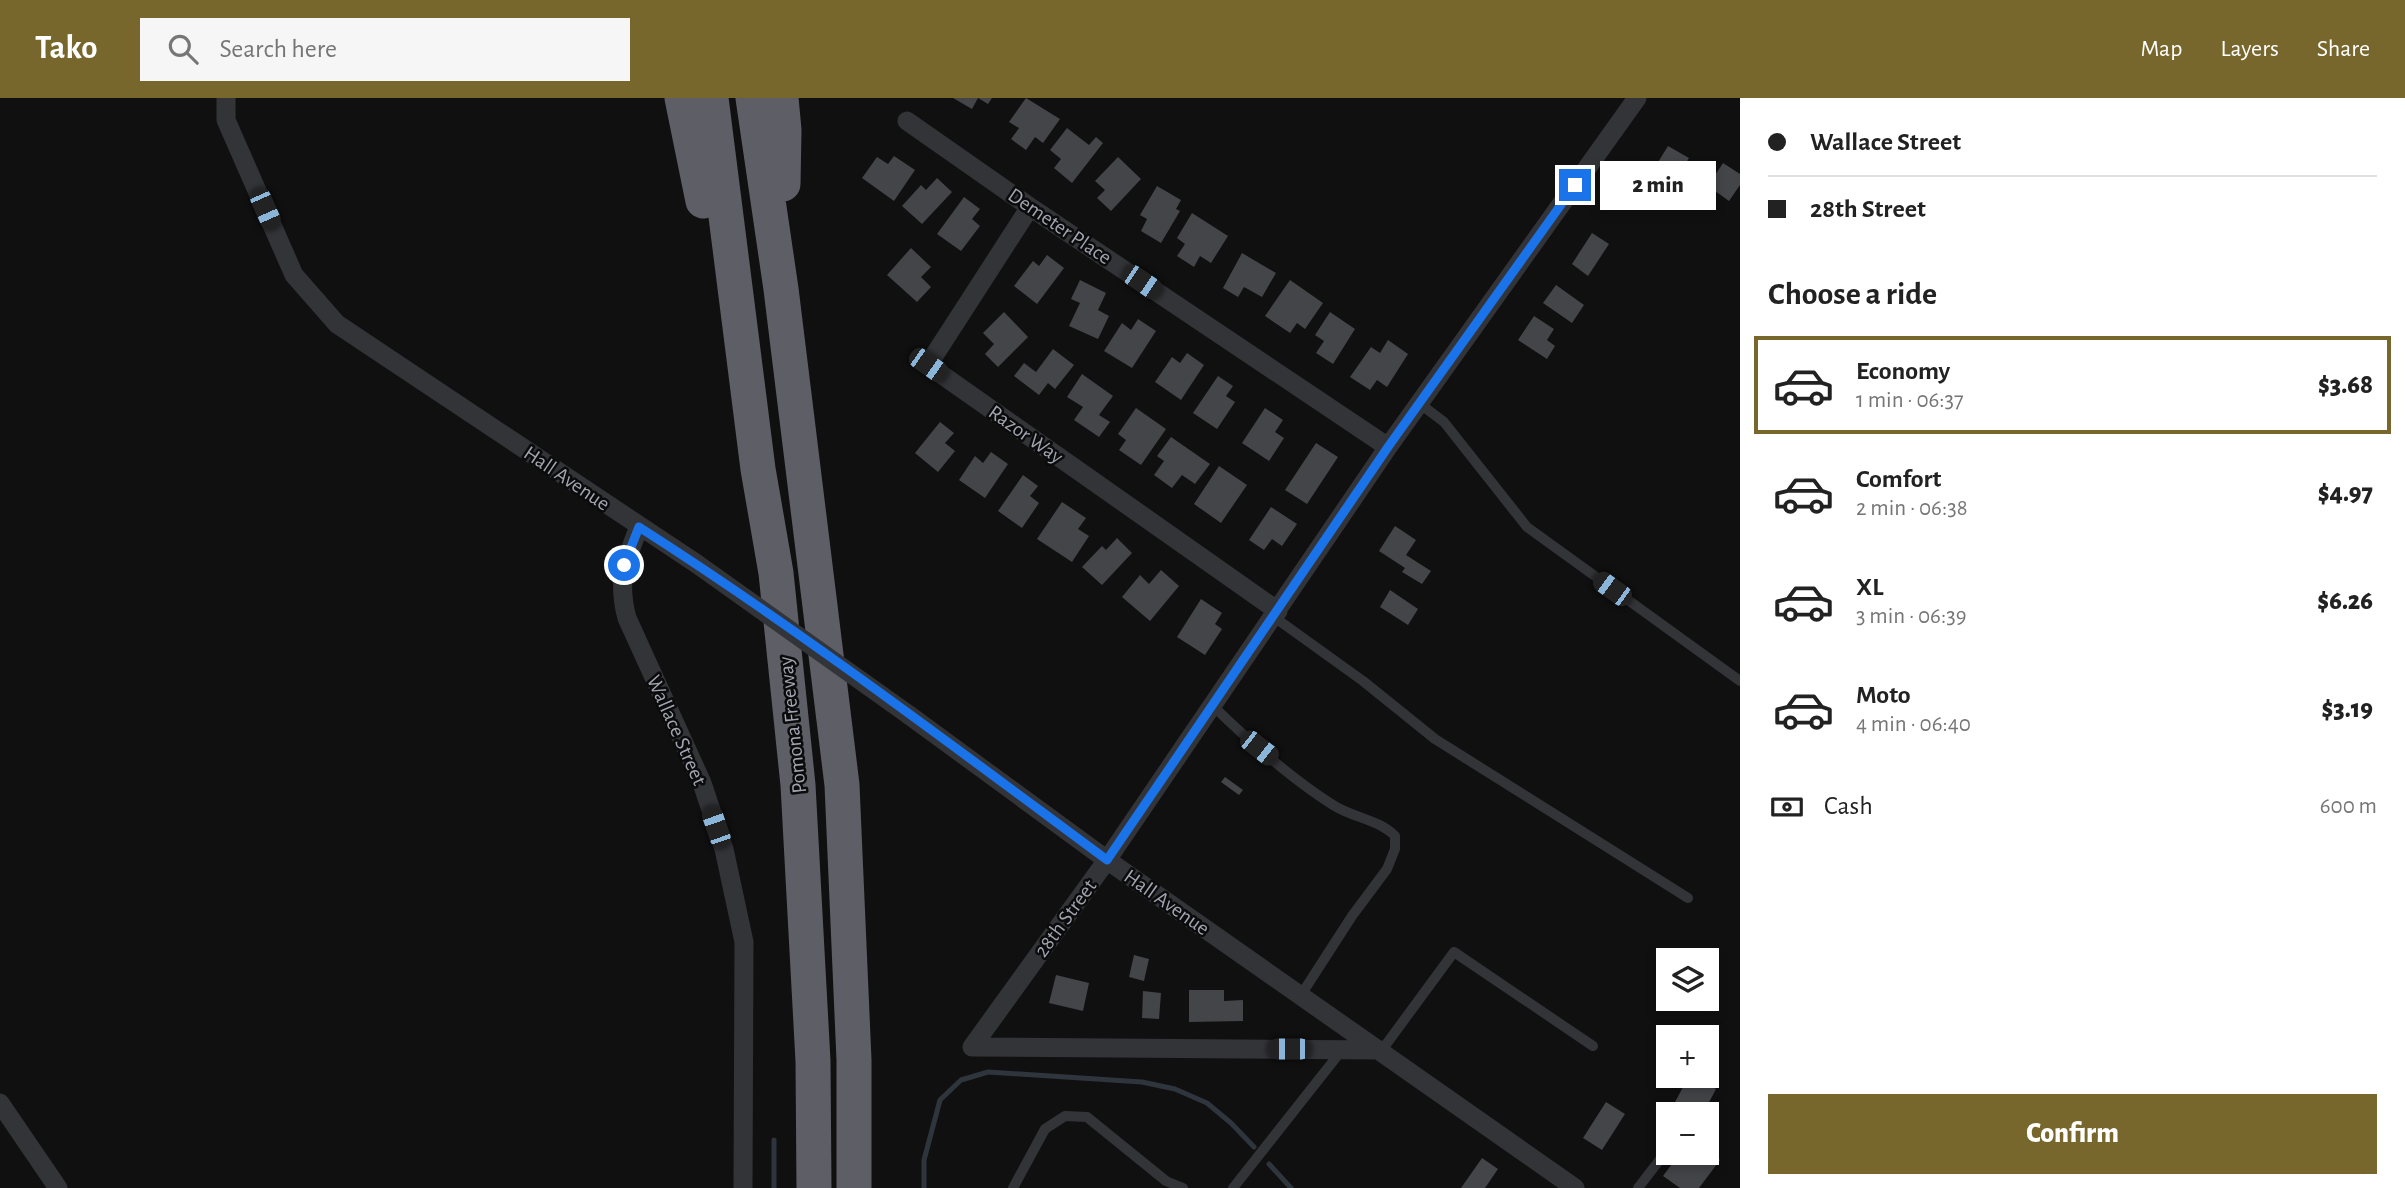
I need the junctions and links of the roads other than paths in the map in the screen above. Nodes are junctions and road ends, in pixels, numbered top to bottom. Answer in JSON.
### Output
{"nodes":[{"id":1,"x":226,"y":98,"type":"edge"},
{"id":2,"x":682,"y":98,"type":"edge"},
{"id":3,"x":712,"y":98,"type":"edge"},
{"id":4,"x":753,"y":98,"type":"edge"},
{"id":5,"x":781,"y":98,"type":"edge"},
{"id":6,"x":1637,"y":98,"type":"edge"},
{"id":7,"x":907,"y":121,"type":"dead end"},
{"id":8,"x":1030,"y":207,"type":"junction"},
{"id":9,"x":781,"y":289,"type":"junction"},
{"id":10,"x":1419,"y":403,"type":"junction"},
{"id":11,"x":1388,"y":447,"type":"junction"},
{"id":12,"x":758,"y":469,"type":"junction"},
{"id":13,"x":639,"y":527,"type":"junction"},
{"id":14,"x":1276,"y":614,"type":"junction"},
{"id":15,"x":1740,"y":681,"type":"edge"},
{"id":16,"x":1213,"y":706,"type":"junction"},
{"id":17,"x":1107,"y":860,"type":"junction"},
{"id":18,"x":1688,"y":898,"type":"dead end"},
{"id":19,"x":1301,"y":995,"type":"junction"},
{"id":20,"x":1593,"y":1046,"type":"dead end"},
{"id":21,"x":1342,"y":1050,"type":"junction"},
{"id":22,"x":1382,"y":1050,"type":"junction"},
{"id":23,"x":0,"y":1103,"type":"edge"},
{"id":24,"x":1656,"y":1165,"type":"edge"},
{"id":25,"x":58,"y":1188,"type":"edge"},
{"id":26,"x":743,"y":1188,"type":"edge"},
{"id":27,"x":814,"y":1188,"type":"edge"},
{"id":28,"x":854,"y":1188,"type":"edge"},
{"id":29,"x":1013,"y":1188,"type":"edge"},
{"id":30,"x":1183,"y":1188,"type":"edge"},
{"id":31,"x":1234,"y":1188,"type":"edge"},
{"id":32,"x":1576,"y":1188,"type":"edge"},
{"id":33,"x":1638,"y":1188,"type":"edge"}],
"edges":[{"from":1,"to":13,"type":"street","name":"Hall Avenue"},
{"from":2,"to":12,"type":"highway"},
{"from":3,"to":12,"type":"highway","name":"Pomona Freeway"},
{"from":4,"to":9,"type":"highway","name":"Pomona Freeway"},
{"from":5,"to":9,"type":"highway"},
{"from":6,"to":10,"type":"street","name":"28th Street"},
{"from":7,"to":8,"type":"street","name":"Demeter Place"},
{"from":8,"to":11,"type":"street","name":"Demeter Place"},
{"from":8,"to":14,"type":"street","name":"Razor Way"},
{"from":9,"to":28,"type":"highway","name":"Pomona Freeway"},
{"from":10,"to":11,"type":"street","name":"28th Street"},
{"from":10,"to":15,"type":"lane"},
{"from":11,"to":14,"type":"street","name":"28th Street"},
{"from":12,"to":27,"type":"highway","name":"Pomona Freeway"},
{"from":13,"to":17,"type":"street","name":"Hall Avenue","bridge":true},
{"from":13,"to":26,"type":"street","name":"Wallace Street"},
{"from":14,"to":16,"type":"street","name":"28th Street"},
{"from":14,"to":18,"type":"lane"},
{"from":16,"to":17,"type":"street","name":"28th Street"},
{"from":16,"to":19,"type":"lane"},
{"from":17,"to":19,"type":"street","name":"Hall Avenue"},
{"from":17,"to":21,"type":"street","name":"28th Street"},
{"from":19,"to":22,"type":"street","name":"Hall Avenue"},
{"from":20,"to":22,"type":"lane"},
{"from":21,"to":22,"type":"street"},
{"from":21,"to":31,"type":"lane"},
{"from":22,"to":32,"type":"street","name":"Hall Avenue"},
{"from":23,"to":25,"type":"street"},
{"from":24,"to":33,"type":"lane"},
{"from":29,"to":30,"type":"lane"}]}
